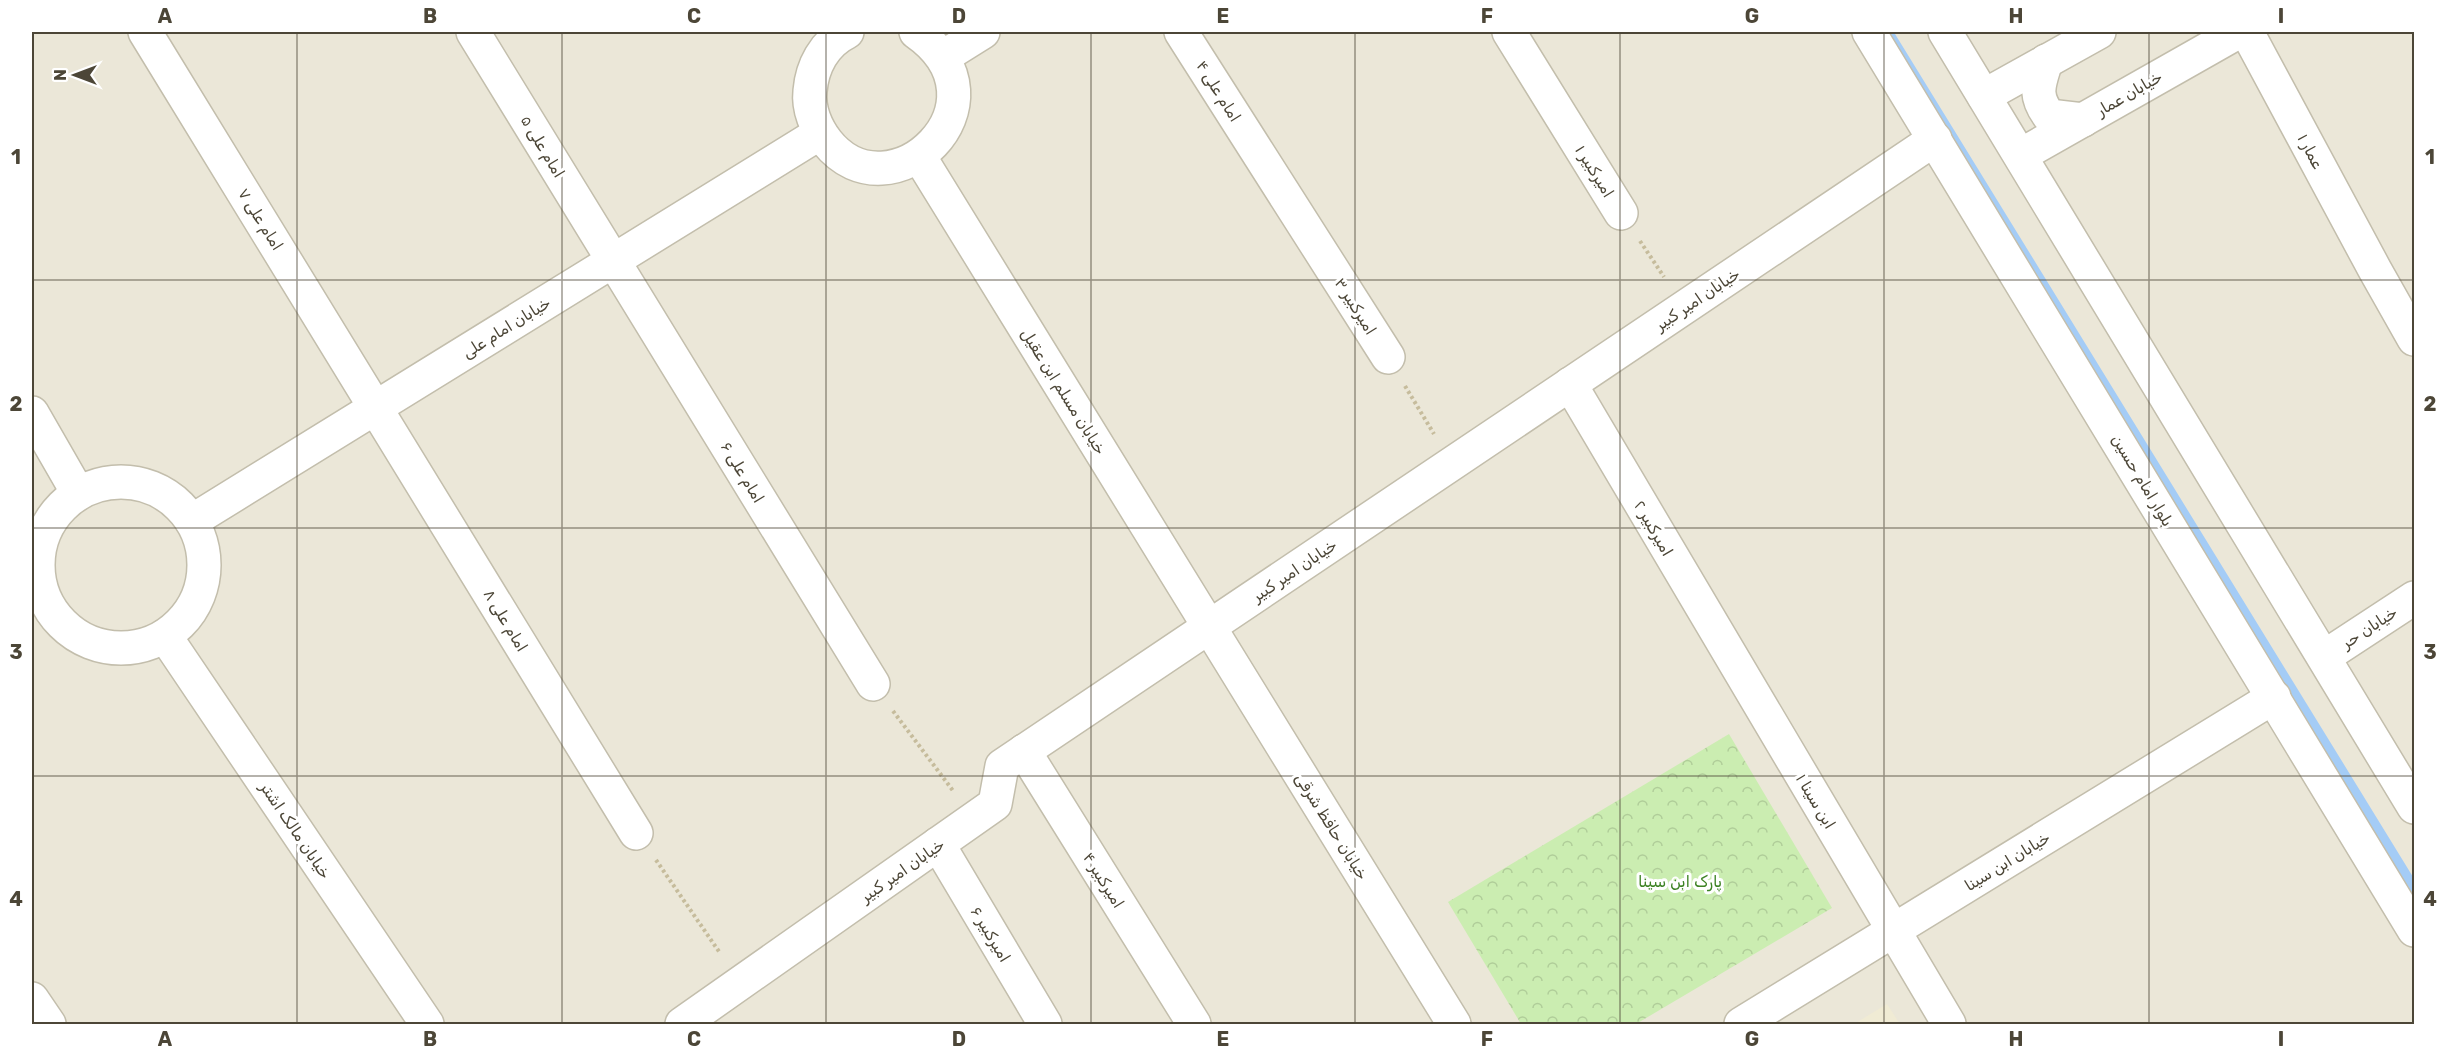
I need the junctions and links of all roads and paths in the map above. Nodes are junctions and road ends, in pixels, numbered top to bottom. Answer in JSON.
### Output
{"nodes":[{"id":1,"x":145,"y":32,"type":"edge"},
{"id":2,"x":473,"y":32,"type":"edge"},
{"id":3,"x":844,"y":32,"type":"edge"},
{"id":4,"x":916,"y":32,"type":"edge"},
{"id":5,"x":983,"y":32,"type":"edge"},
{"id":6,"x":1181,"y":32,"type":"edge"},
{"id":7,"x":1509,"y":32,"type":"edge"},
{"id":8,"x":1869,"y":32,"type":"edge"},
{"id":9,"x":1945,"y":32,"type":"edge"},
{"id":10,"x":2099,"y":32,"type":"edge"},
{"id":11,"x":2238,"y":32,"type":"edge"},
{"id":12,"x":2247,"y":32,"type":"edge"},
{"id":13,"x":943,"y":57,"type":"junction"},
{"id":14,"x":2046,"y":61,"type":"junction"},
{"id":15,"x":1984,"y":96,"type":"junction"},
{"id":16,"x":2083,"y":120,"type":"junction"},
{"id":17,"x":820,"y":133,"type":"junction"},
{"id":18,"x":1935,"y":139,"type":"junction"},
{"id":19,"x":1257,"y":151,"type":"joint"},
{"id":20,"x":2021,"y":155,"type":"junction"},
{"id":21,"x":919,"y":156,"type":"junction"},
{"id":22,"x":1621,"y":213,"type":"joint"},
{"id":23,"x":613,"y":260,"type":"junction"},
{"id":24,"x":1685,"y":307,"type":"junction"},
{"id":25,"x":2415,"y":339,"type":"edge"},
{"id":26,"x":1388,"y":357,"type":"joint"},
{"id":27,"x":1570,"y":384,"type":"junction"},
{"id":28,"x":376,"y":408,"type":"junction"},
{"id":29,"x":32,"y":413,"type":"edge"},
{"id":30,"x":1452,"y":464,"type":"junction"},
{"id":31,"x":78,"y":494,"type":"junction"},
{"id":32,"x":192,"y":521,"type":"junction"},
{"id":33,"x":2415,"y":598,"type":"edge"},
{"id":34,"x":41,"y":615,"type":"edge"},
{"id":35,"x":1209,"y":627,"type":"junction"},
{"id":36,"x":165,"y":636,"type":"junction"},
{"id":37,"x":2324,"y":657,"type":"junction"},
{"id":38,"x":1739,"y":672,"type":"joint"},
{"id":39,"x":873,"y":684,"type":"joint"},
{"id":40,"x":2274,"y":697,"type":"junction"},
{"id":41,"x":1024,"y":751,"type":"junction"},
{"id":42,"x":2415,"y":807,"type":"edge"},
{"id":43,"x":974,"y":819,"type":"junction"},
{"id":44,"x":636,"y":833,"type":"joint"},
{"id":45,"x":938,"y":844,"type":"junction"},
{"id":46,"x":2415,"y":930,"type":"edge"},
{"id":47,"x":1893,"y":931,"type":"junction"},
{"id":48,"x":741,"y":983,"type":"junction"},
{"id":49,"x":32,"y":999,"type":"edge"},
{"id":50,"x":1189,"y":1017,"type":"edge"},
{"id":51,"x":49,"y":1024,"type":"edge"},
{"id":52,"x":427,"y":1024,"type":"edge"},
{"id":53,"x":682,"y":1024,"type":"edge"},
{"id":54,"x":1045,"y":1024,"type":"edge"},
{"id":55,"x":1454,"y":1024,"type":"edge"},
{"id":56,"x":1741,"y":1024,"type":"edge"},
{"id":57,"x":1949,"y":1024,"type":"edge"}],
"edges":[{"from":1,"to":28,"type":"street","name":"امام علی ۷"},
{"from":2,"to":23,"type":"street","name":"امام علی ۵"},
{"from":3,"to":17,"type":"street"},
{"from":4,"to":13,"type":"street"},
{"from":5,"to":13,"type":"street"},
{"from":6,"to":19,"type":"street","name":"امام علی ۴"},
{"from":7,"to":22,"type":"street","name":"امیرکبیر ۱"},
{"from":8,"to":18,"type":"street","name":"بلوار امام حسین"},
{"from":9,"to":15,"type":"street"},
{"from":10,"to":14,"type":"street"},
{"from":11,"to":16,"type":"street","name":"خیابان عمار"},
{"from":12,"to":25,"type":"street","name":"عمار ۱"},
{"from":13,"to":21,"type":"street"},
{"from":14,"to":15,"type":"street"},
{"from":14,"to":16,"type":"street"},
{"from":15,"to":20,"type":"street"},
{"from":16,"to":20,"type":"street","name":"خیابان عمار"},
{"from":17,"to":21,"type":"street"},
{"from":17,"to":23,"type":"street","name":"خیابان امام علی"},
{"from":18,"to":24,"type":"street","name":"خیابان امیر کبیر"},
{"from":18,"to":40,"type":"street","name":"بلوار امام حسین"},
{"from":19,"to":26,"type":"street","name":"امیرکبیر ۳"},
{"from":20,"to":37,"type":"street"},
{"from":21,"to":35,"type":"street","name":"خیابان مسلم ابن عقیل"},
{"from":22,"to":24,"type":"path","name":"امیرکبیر ۱"},
{"from":23,"to":28,"type":"street","name":"خیابان امام علی"},
{"from":23,"to":39,"type":"street","name":"امام علی ۶"},
{"from":24,"to":27,"type":"street","name":"خیابان امیر کبیر"},
{"from":26,"to":30,"type":"path"},
{"from":27,"to":30,"type":"street","name":"خیابان امیر کبیر"},
{"from":27,"to":38,"type":"street","name":"امیرکبیر ۲"},
{"from":28,"to":32,"type":"street","name":"خیابان امام علی"},
{"from":28,"to":44,"type":"street","name":"امام علی ۸"},
{"from":29,"to":31,"type":"street"},
{"from":30,"to":35,"type":"street","name":"خیابان امیر کبیر"},
{"from":31,"to":32,"type":"street"},
{"from":31,"to":34,"type":"street"},
{"from":32,"to":36,"type":"street"},
{"from":33,"to":37,"type":"street","name":"خیابان حر"},
{"from":34,"to":36,"type":"street"},
{"from":35,"to":41,"type":"street","name":"خیابان امیر کبیر"},
{"from":35,"to":55,"type":"street","name":"خیابان حافظ شرقی"},
{"from":36,"to":52,"type":"street","name":"خیابان مالک اشتر"},
{"from":37,"to":42,"type":"street"},
{"from":38,"to":47,"type":"street","name":"ابن سینا ۱"},
{"from":39,"to":43,"type":"path"},
{"from":40,"to":46,"type":"street","name":"بلوار امام حسین"},
{"from":40,"to":47,"type":"street","name":"خیابان ابن سینا"},
{"from":41,"to":43,"type":"street","name":"خیابان امیر کبیر"},
{"from":41,"to":50,"type":"street","name":"امیرکبیر ۴"},
{"from":43,"to":45,"type":"street","name":"خیابان امیر کبیر"},
{"from":44,"to":48,"type":"path"},
{"from":45,"to":48,"type":"street","name":"خیابان امیر کبیر"},
{"from":45,"to":54,"type":"street","name":"امیرکبیر ۶"},
{"from":47,"to":56,"type":"street","name":"خیابان ابن سینا"},
{"from":47,"to":57,"type":"street","name":"ابن سینا ۱"},
{"from":48,"to":53,"type":"street","name":"خیابان امیر کبیر"},
{"from":49,"to":51,"type":"street"}]}
